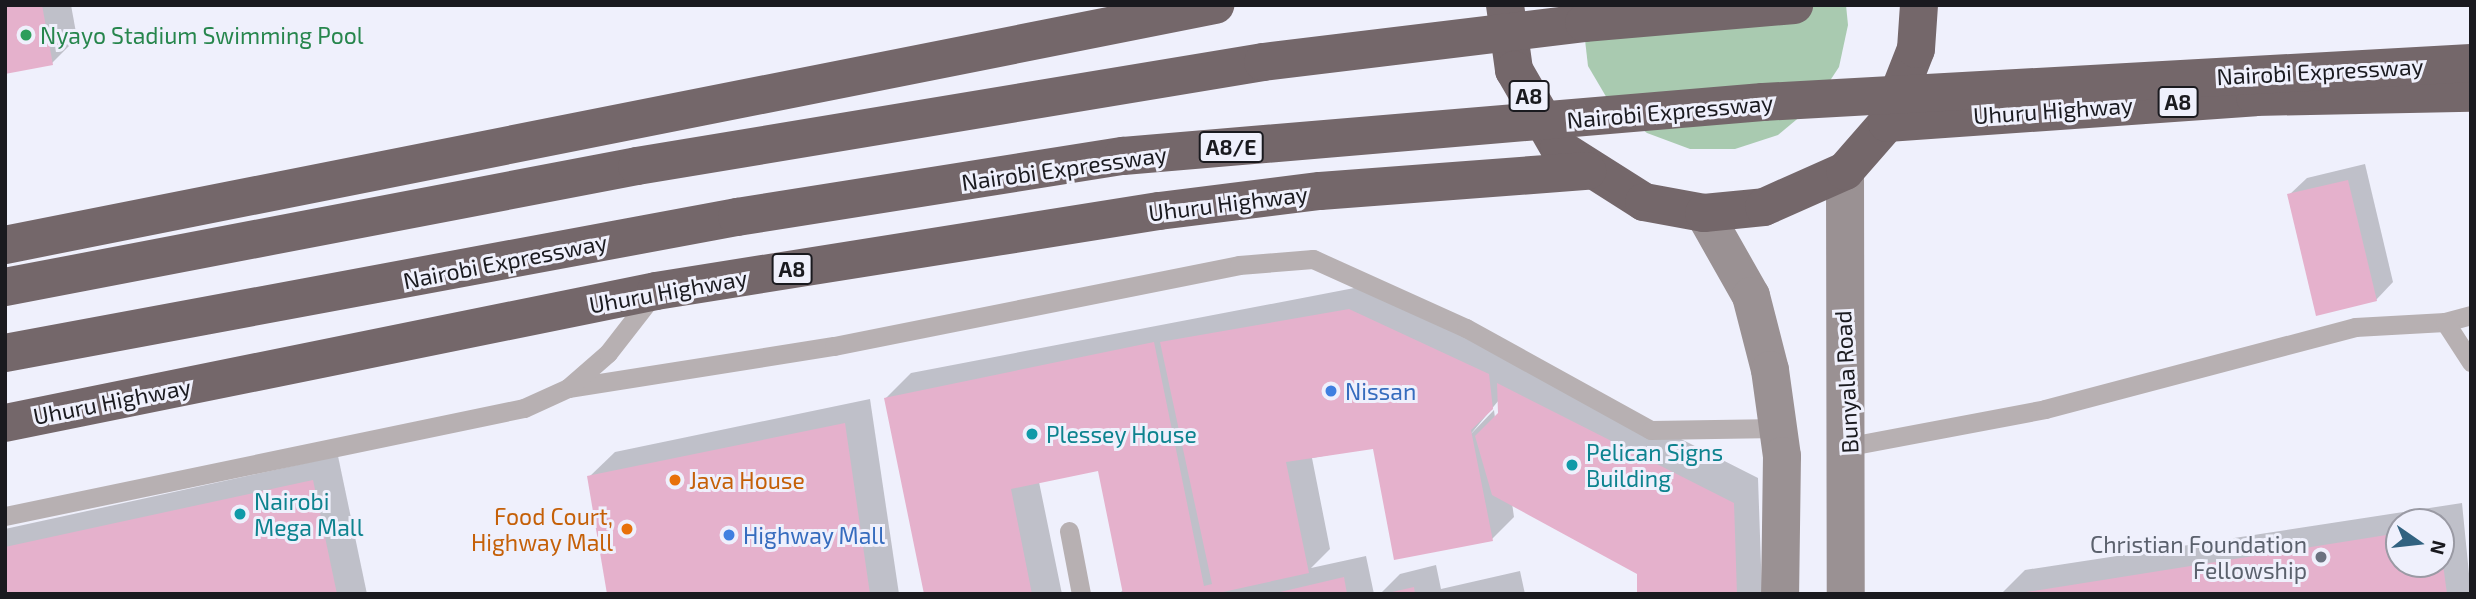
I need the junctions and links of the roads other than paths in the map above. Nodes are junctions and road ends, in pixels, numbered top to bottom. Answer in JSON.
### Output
{"nodes":[{"id":1,"x":1216,"y":5,"type":"edge"},
{"id":2,"x":1504,"y":5,"type":"edge"},
{"id":3,"x":1794,"y":5,"type":"edge"},
{"id":4,"x":1919,"y":5,"type":"edge"},
{"id":5,"x":2467,"y":86,"type":"edge"},
{"id":6,"x":1886,"y":123,"type":"junction"},
{"id":7,"x":1846,"y":171,"type":"junction"},
{"id":8,"x":1587,"y":172,"type":"junction"},
{"id":9,"x":1704,"y":213,"type":"junction"},
{"id":10,"x":5,"y":245,"type":"edge"},
{"id":11,"x":5,"y":287,"type":"edge"},
{"id":12,"x":656,"y":291,"type":"junction"},
{"id":13,"x":2471,"y":315,"type":"edge"},
{"id":14,"x":2445,"y":322,"type":"junction"},
{"id":15,"x":5,"y":353,"type":"edge"},
{"id":16,"x":2471,"y":362,"type":"edge"},
{"id":17,"x":568,"y":388,"type":"junction"},
{"id":18,"x":5,"y":423,"type":"edge"},
{"id":19,"x":1778,"y":428,"type":"junction"},
{"id":20,"x":1850,"y":446,"type":"junction"},
{"id":21,"x":5,"y":516,"type":"edge"},
{"id":22,"x":1069,"y":531,"type":"dead end"},
{"id":23,"x":1081,"y":594,"type":"edge"},
{"id":24,"x":1780,"y":594,"type":"edge"},
{"id":25,"x":1846,"y":594,"type":"edge"}],
"edges":[{"from":1,"to":10,"type":"highway"},
{"from":2,"to":8,"type":"highway","number":"A8"},
{"from":3,"to":11,"type":"highway","bridge":true},
{"from":4,"to":6,"type":"highway"},
{"from":5,"to":6,"type":"highway","name":"Uhuru Highway","number":"A8"},
{"from":5,"to":15,"type":"highway","name":"Nairobi Expressway","number":"A8/E","bridge":true},
{"from":6,"to":7,"type":"highway"},
{"from":7,"to":9,"type":"highway","number":"A8"},
{"from":7,"to":20,"type":"main road","name":"Bunyala Road"},
{"from":8,"to":9,"type":"highway","number":"A8"},
{"from":8,"to":12,"type":"highway","name":"Uhuru Highway","number":"A8"},
{"from":9,"to":19,"type":"main road"},
{"from":12,"to":17,"type":"lane"},
{"from":12,"to":18,"type":"highway","name":"Uhuru Highway","number":"A8"},
{"from":13,"to":14,"type":"lane"},
{"from":14,"to":16,"type":"lane"},
{"from":14,"to":20,"type":"lane"},
{"from":17,"to":19,"type":"lane"},
{"from":17,"to":21,"type":"lane"},
{"from":19,"to":24,"type":"main road"},
{"from":20,"to":25,"type":"main road","name":"Bunyala Road"},
{"from":22,"to":23,"type":"lane"}]}
